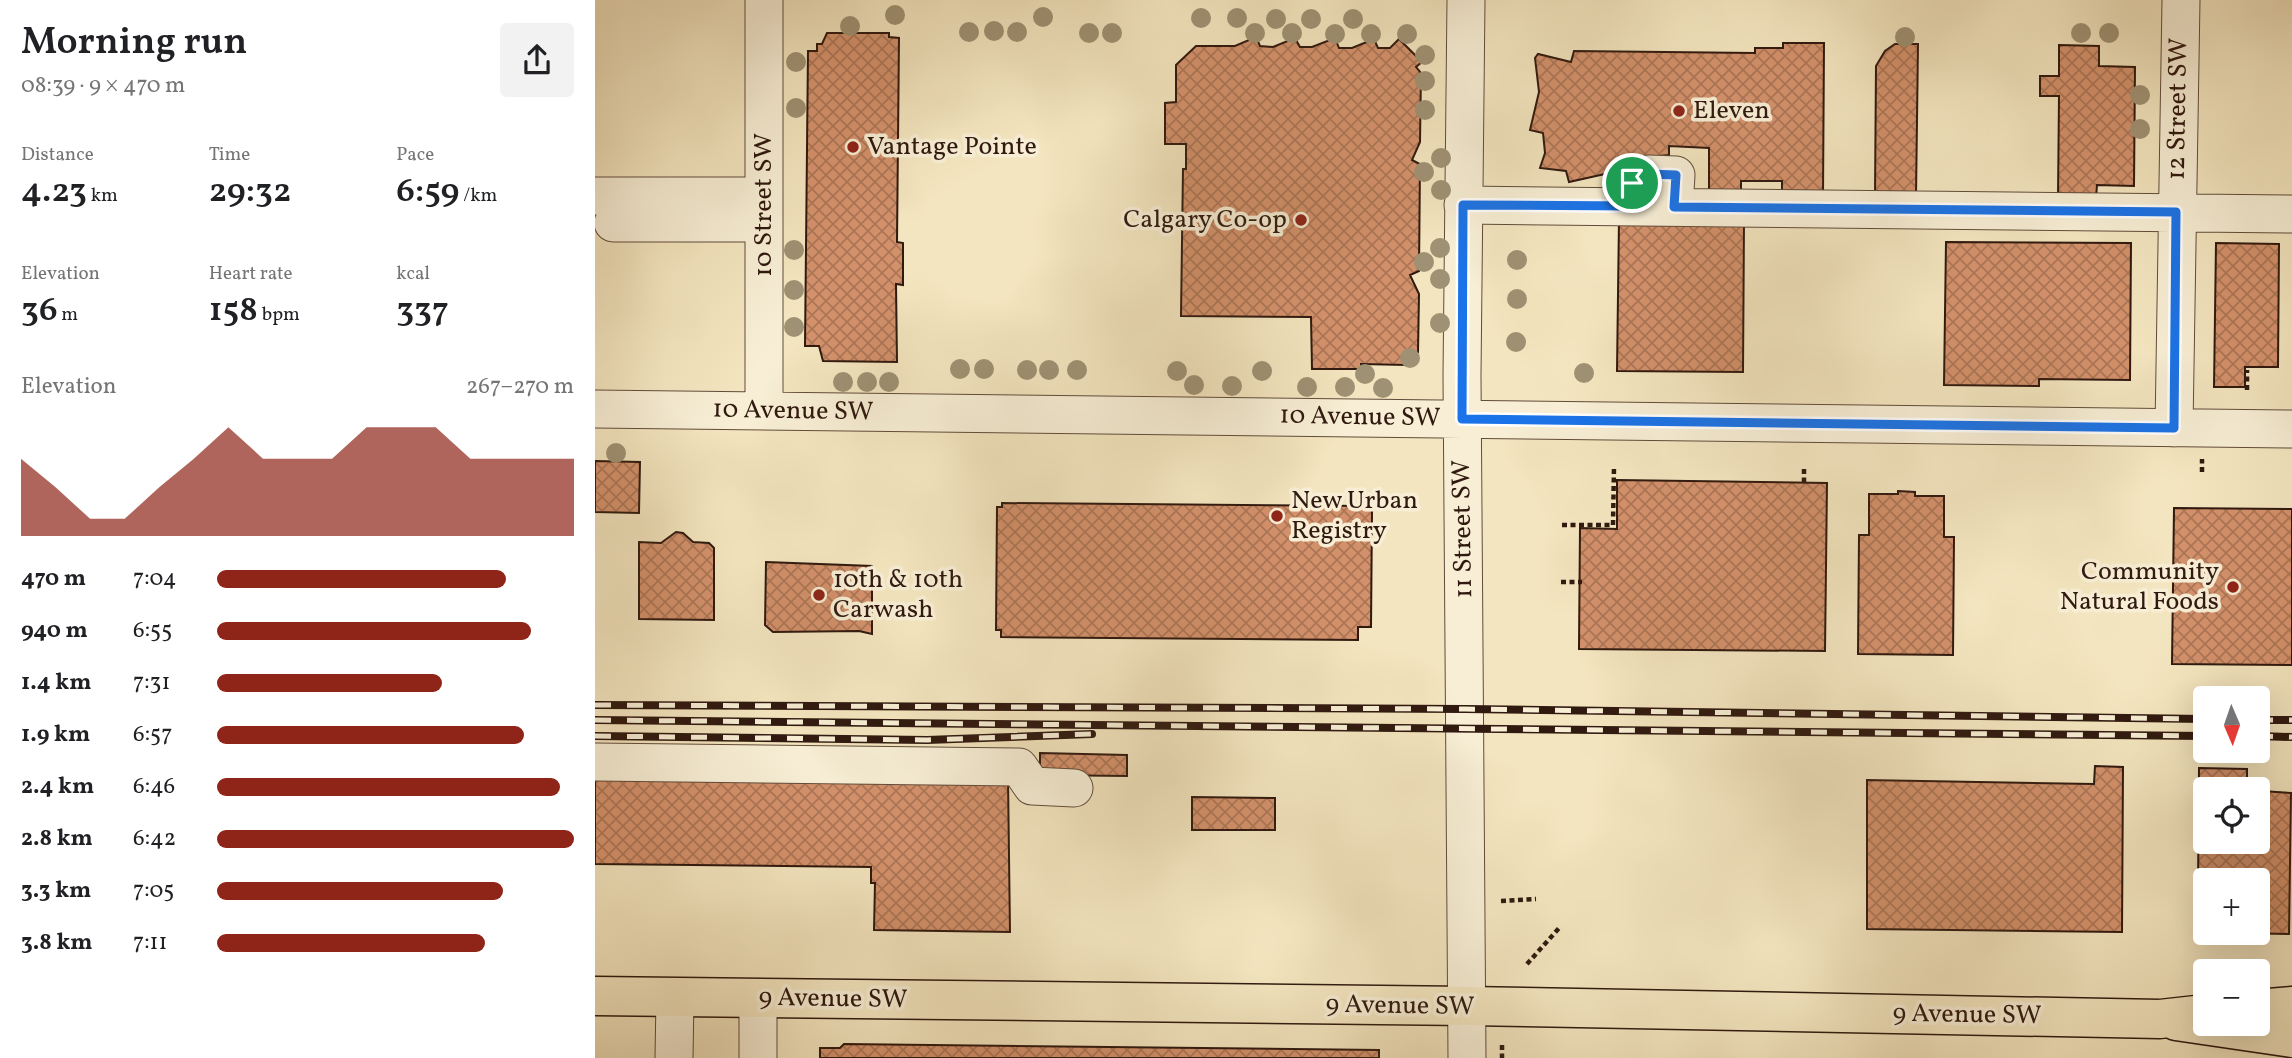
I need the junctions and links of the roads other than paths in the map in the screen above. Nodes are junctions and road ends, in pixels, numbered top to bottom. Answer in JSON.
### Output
{"nodes":[{"id":1,"x":764,"y":0,"type":"edge"},
{"id":2,"x":1466,"y":0,"type":"edge"},
{"id":3,"x":2181,"y":0,"type":"edge"},
{"id":4,"x":1463,"y":205,"type":"junction"},
{"id":5,"x":604,"y":210,"type":"edge"},
{"id":6,"x":764,"y":210,"type":"junction"},
{"id":7,"x":2176,"y":212,"type":"junction"},
{"id":8,"x":2292,"y":214,"type":"edge"},
{"id":9,"x":595,"y":409,"type":"edge"},
{"id":10,"x":764,"y":411,"type":"junction"},
{"id":11,"x":1462,"y":419,"type":"junction"},
{"id":12,"x":2174,"y":428,"type":"junction"},
{"id":13,"x":2292,"y":429,"type":"edge"},
{"id":14,"x":595,"y":762,"type":"edge"},
{"id":15,"x":1074,"y":788,"type":"dead end"},
{"id":16,"x":595,"y":996,"type":"edge"},
{"id":17,"x":675,"y":998,"type":"junction"},
{"id":18,"x":758,"y":998,"type":"junction"},
{"id":19,"x":1468,"y":1006,"type":"junction"},
{"id":20,"x":2292,"y":1006,"type":"edge"},
{"id":21,"x":2270,"y":1008,"type":"edge"},
{"id":22,"x":2193,"y":1015,"type":"edge"},
{"id":23,"x":2160,"y":1019,"type":"junction"},
{"id":24,"x":2292,"y":1038,"type":"edge"},
{"id":25,"x":674,"y":1048,"type":"edge"},
{"id":26,"x":758,"y":1058,"type":"edge"},
{"id":27,"x":1467,"y":1058,"type":"edge"}],
"edges":[{"from":1,"to":6,"type":"street","name":"10 Street SW"},
{"from":2,"to":4,"type":"street","name":"11 Street SW"},
{"from":3,"to":7,"type":"street","name":"12 Street SW"},
{"from":4,"to":7,"type":"street"},
{"from":4,"to":11,"type":"street","name":"11 Street SW"},
{"from":5,"to":6,"type":"street"},
{"from":6,"to":10,"type":"street","name":"10 Street SW"},
{"from":7,"to":8,"type":"street"},
{"from":7,"to":12,"type":"street","name":"12 Street SW"},
{"from":9,"to":10,"type":"street","name":"10 Avenue SW"},
{"from":10,"to":11,"type":"street","name":"10 Avenue SW"},
{"from":11,"to":12,"type":"street","name":"10 Avenue SW"},
{"from":11,"to":19,"type":"street","name":"11 Street SW"},
{"from":12,"to":13,"type":"street","name":"10 Avenue SW"},
{"from":14,"to":15,"type":"street"},
{"from":16,"to":17,"type":"main road","name":"9 Avenue SW"},
{"from":17,"to":18,"type":"main road","name":"9 Avenue SW"},
{"from":17,"to":25,"type":"street"},
{"from":18,"to":19,"type":"main road","name":"9 Avenue SW"},
{"from":18,"to":26,"type":"street"},
{"from":19,"to":23,"type":"main road","name":"9 Avenue SW"},
{"from":19,"to":27,"type":"street","name":"11 Street SW"},
{"from":20,"to":21,"type":"main road"},
{"from":22,"to":23,"type":"main road","name":"9 Avenue SW"},
{"from":23,"to":24,"type":"main road"}]}
